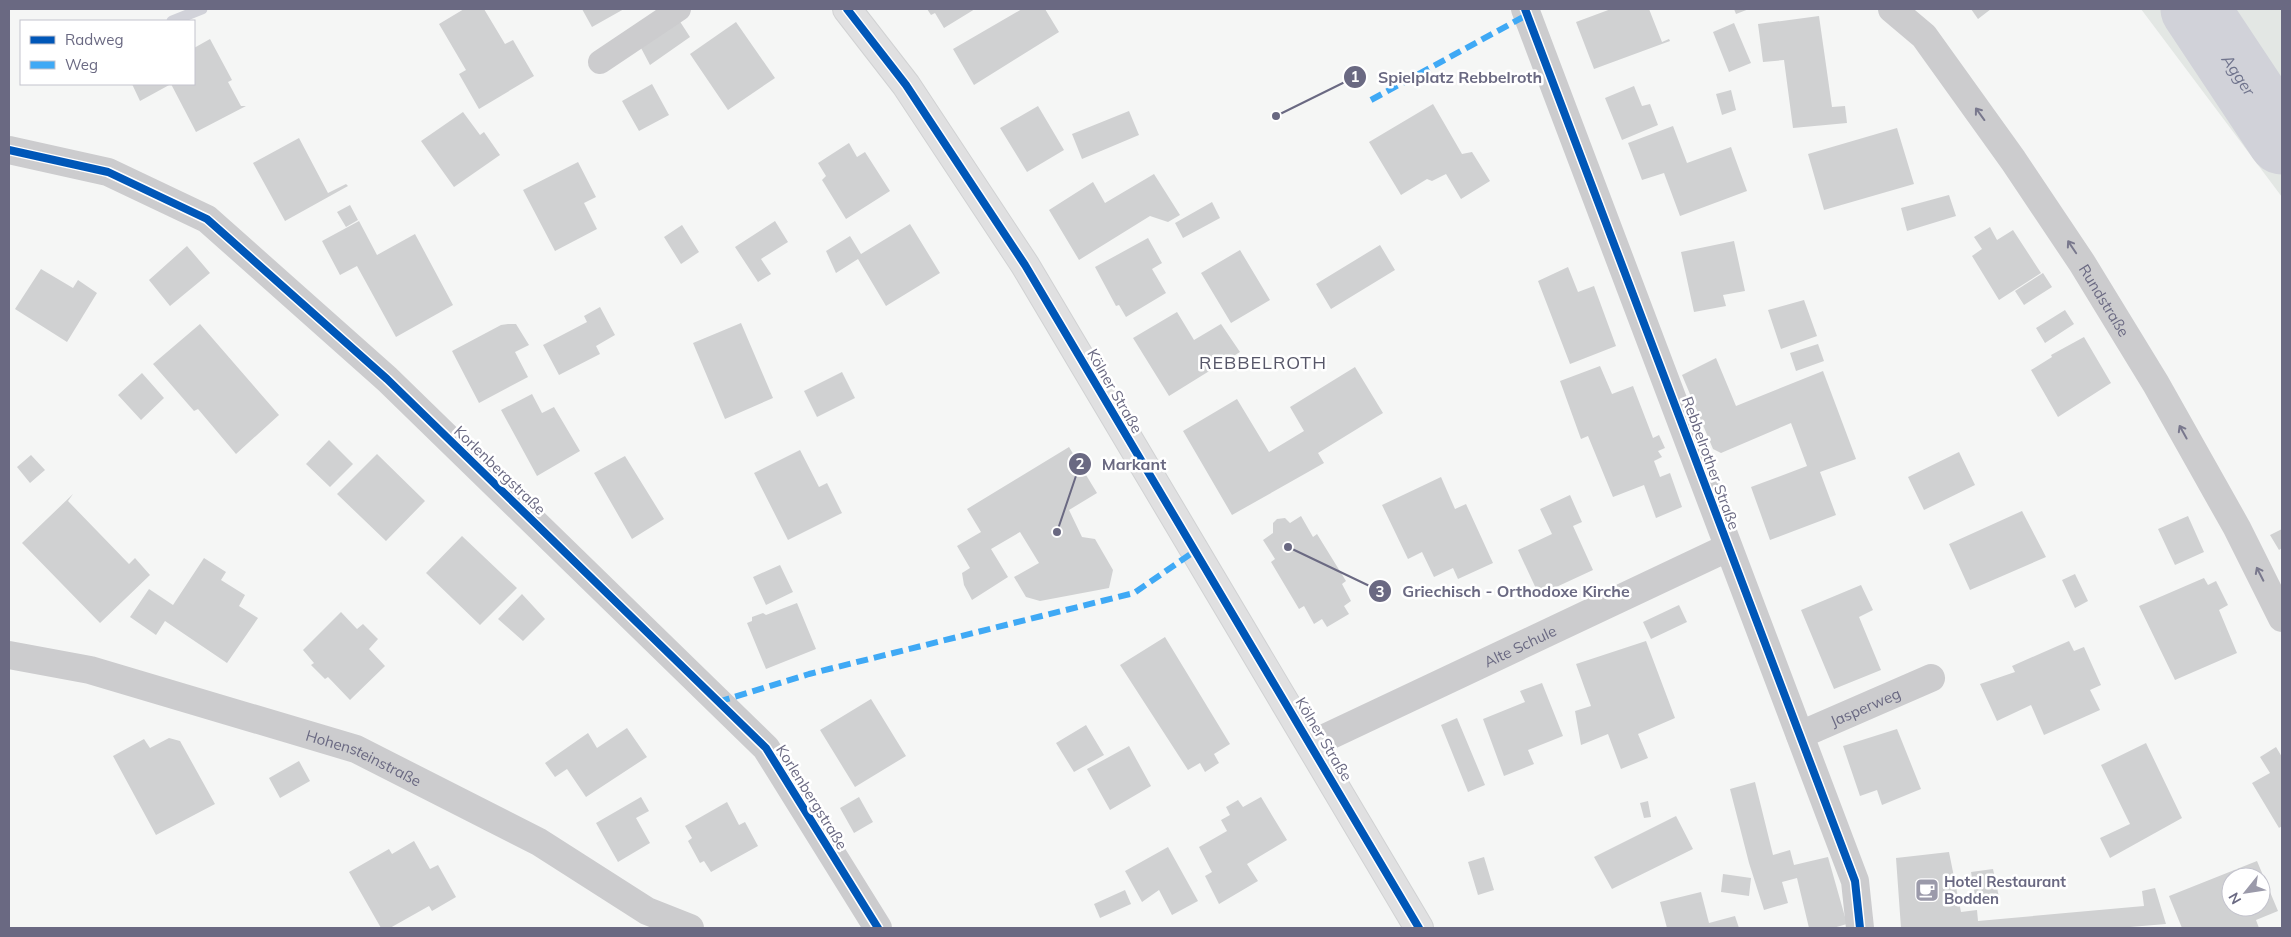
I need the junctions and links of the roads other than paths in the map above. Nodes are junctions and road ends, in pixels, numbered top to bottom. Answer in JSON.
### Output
{"nodes":[{"id":1,"x":679,"y":9,"type":"edge"},
{"id":2,"x":847,"y":9,"type":"edge"},
{"id":3,"x":1525,"y":9,"type":"edge"},
{"id":4,"x":1892,"y":9,"type":"edge"},
{"id":5,"x":600,"y":62,"type":"dead end"},
{"id":6,"x":9,"y":150,"type":"edge"},
{"id":7,"x":1727,"y":548,"type":"junction"},
{"id":8,"x":2282,"y":618,"type":"edge"},
{"id":9,"x":9,"y":655,"type":"edge"},
{"id":10,"x":1931,"y":678,"type":"dead end"},
{"id":11,"x":1800,"y":735,"type":"junction"},
{"id":12,"x":1312,"y":744,"type":"junction"},
{"id":13,"x":690,"y":928,"type":"edge"},
{"id":14,"x":878,"y":928,"type":"edge"},
{"id":15,"x":1419,"y":928,"type":"edge"},
{"id":16,"x":1860,"y":928,"type":"edge"}],
"edges":[{"from":1,"to":5,"type":"lane"},
{"from":2,"to":12,"type":"main road","name":"Kölner Straße"},
{"from":3,"to":7,"type":"street","name":"Rebbelrother Straße"},
{"from":8,"to":4,"type":"street","name":"Rundstraße","one_way":true},
{"from":6,"to":14,"type":"street","name":"Korlenbergstraße"},
{"from":7,"to":11,"type":"street","name":"Rebbelrother Straße"},
{"from":7,"to":12,"type":"street","name":"Alte Schule"},
{"from":9,"to":13,"type":"street","name":"Hohensteinstraße"},
{"from":10,"to":11,"type":"street","name":"Jasperweg"},
{"from":11,"to":16,"type":"street","name":"Rebbelrother Straße"},
{"from":12,"to":15,"type":"main road","name":"Kölner Straße"}]}
